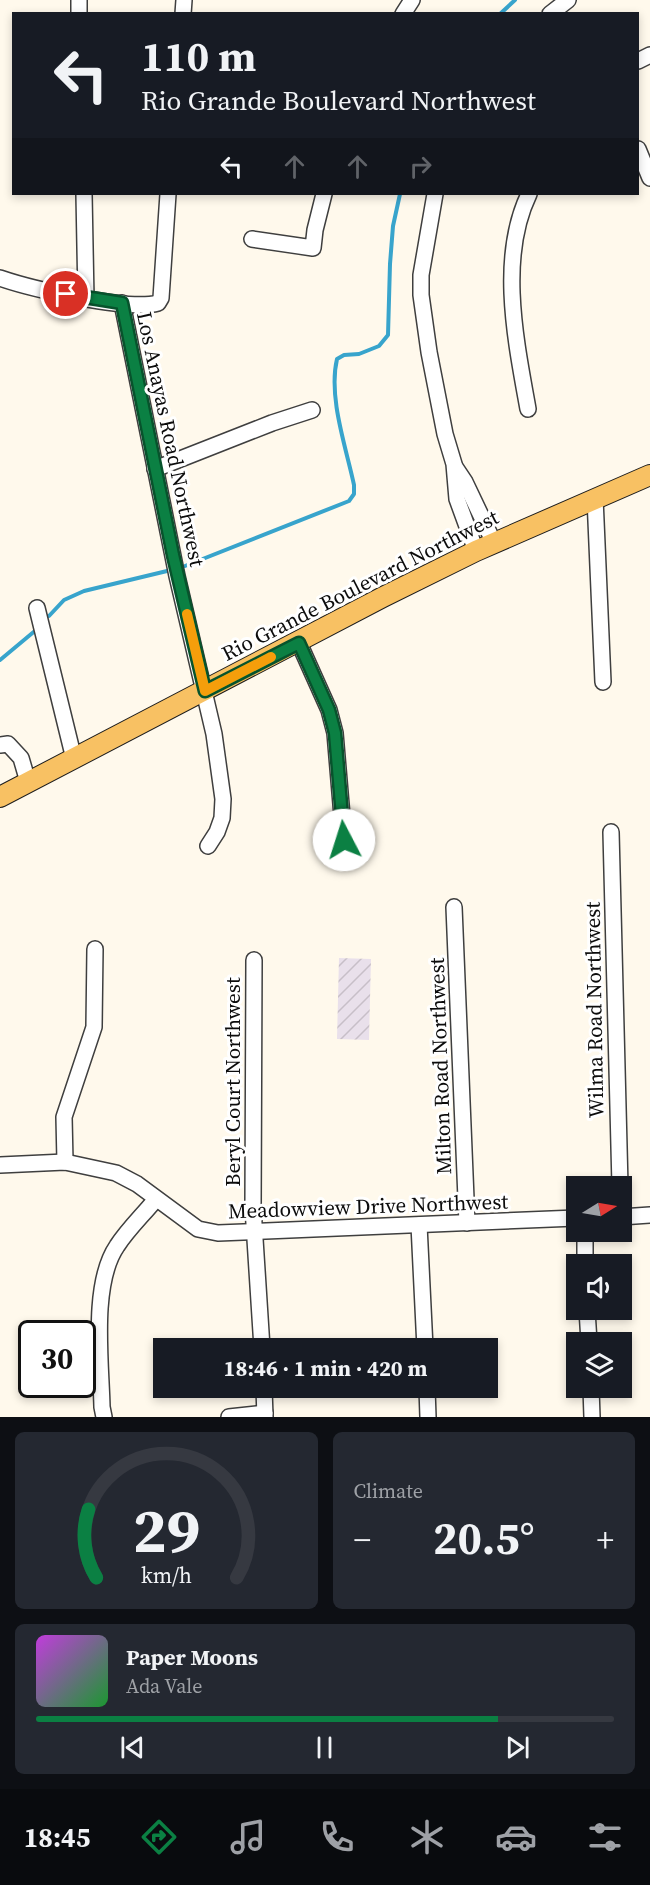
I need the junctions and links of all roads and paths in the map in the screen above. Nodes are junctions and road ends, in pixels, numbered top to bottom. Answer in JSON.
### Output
{"nodes":[{"id":1,"x":568,"y":0,"type":"edge"},
{"id":2,"x":553,"y":12,"type":"edge"},
{"id":3,"x":639,"y":151,"type":"edge"},
{"id":4,"x":650,"y":178,"type":"edge"},
{"id":5,"x":84,"y":195,"type":"edge"},
{"id":6,"x":168,"y":195,"type":"edge"},
{"id":7,"x":324,"y":195,"type":"edge"},
{"id":8,"x":435,"y":195,"type":"edge"},
{"id":9,"x":528,"y":195,"type":"edge"},
{"id":10,"x":252,"y":239,"type":"dead end"},
{"id":11,"x":0,"y":278,"type":"edge"},
{"id":12,"x":86,"y":299,"type":"junction"},
{"id":13,"x":122,"y":303,"type":"junction"},
{"id":14,"x":528,"y":409,"type":"dead end"},
{"id":15,"x":312,"y":410,"type":"dead end"},
{"id":16,"x":154,"y":469,"type":"junction"},
{"id":17,"x":650,"y":475,"type":"edge"},
{"id":18,"x":595,"y":498,"type":"junction"},
{"id":19,"x":485,"y":547,"type":"junction"},
{"id":20,"x":37,"y":608,"type":"dead end"},
{"id":21,"x":299,"y":643,"type":"junction"},
{"id":22,"x":603,"y":682,"type":"dead end"},
{"id":23,"x":205,"y":691,"type":"junction"},
{"id":24,"x":0,"y":745,"type":"edge"},
{"id":25,"x":74,"y":759,"type":"junction"},
{"id":26,"x":28,"y":782,"type":"junction"},
{"id":27,"x":0,"y":797,"type":"edge"},
{"id":28,"x":611,"y":832,"type":"dead end"},
{"id":29,"x":208,"y":846,"type":"dead end"},
{"id":30,"x":355,"y":858,"type":"dead end"},
{"id":31,"x":454,"y":907,"type":"dead end"},
{"id":32,"x":95,"y":948,"type":"dead end"},
{"id":33,"x":254,"y":960,"type":"dead end"},
{"id":34,"x":64,"y":1162,"type":"junction"},
{"id":35,"x":0,"y":1165,"type":"edge"},
{"id":36,"x":620,"y":1176,"type":"edge"},
{"id":37,"x":156,"y":1199,"type":"junction"},
{"id":38,"x":650,"y":1215,"type":"edge"},
{"id":39,"x":632,"y":1216,"type":"edge"},
{"id":40,"x":566,"y":1218,"type":"edge"},
{"id":41,"x":467,"y":1223,"type":"junction"},
{"id":42,"x":419,"y":1225,"type":"junction"},
{"id":43,"x":254,"y":1233,"type":"junction"},
{"id":44,"x":261,"y":1338,"type":"edge"},
{"id":45,"x":425,"y":1338,"type":"edge"},
{"id":46,"x":264,"y":1398,"type":"edge"},
{"id":47,"x":427,"y":1398,"type":"edge"},
{"id":48,"x":591,"y":1398,"type":"edge"},
{"id":49,"x":265,"y":1415,"type":"edge"},
{"id":50,"x":104,"y":1417,"type":"edge"},
{"id":51,"x":229,"y":1417,"type":"edge"},
{"id":52,"x":428,"y":1417,"type":"edge"},
{"id":53,"x":592,"y":1417,"type":"edge"}],
"edges":[{"from":1,"to":2,"type":"street"},
{"from":3,"to":4,"type":"street"},
{"from":5,"to":12,"type":"street"},
{"from":6,"to":13,"type":"street","name":"Los Anayas Road Northwest"},
{"from":7,"to":10,"type":"street"},
{"from":8,"to":19,"type":"street"},
{"from":9,"to":14,"type":"street"},
{"from":11,"to":12,"type":"street"},
{"from":12,"to":13,"type":"street"},
{"from":13,"to":16,"type":"street","name":"Los Anayas Road Northwest"},
{"from":15,"to":16,"type":"street"},
{"from":16,"to":23,"type":"street","name":"Los Anayas Road Northwest"},
{"from":17,"to":18,"type":"main road","name":"Rio Grande Boulevard Northwest"},
{"from":18,"to":19,"type":"main road","name":"Rio Grande Boulevard Northwest"},
{"from":18,"to":22,"type":"street"},
{"from":19,"to":21,"type":"main road","name":"Rio Grande Boulevard Northwest"},
{"from":20,"to":25,"type":"street"},
{"from":21,"to":23,"type":"main road","name":"Rio Grande Boulevard Northwest"},
{"from":21,"to":30,"type":"street"},
{"from":23,"to":25,"type":"main road","name":"Rio Grande Boulevard Northwest"},
{"from":23,"to":29,"type":"street","name":"Los Anayas Road Northwest"},
{"from":24,"to":26,"type":"street"},
{"from":25,"to":26,"type":"main road","name":"Rio Grande Boulevard Northwest"},
{"from":26,"to":27,"type":"main road","name":"Rio Grande Boulevard Northwest"},
{"from":28,"to":36,"type":"street","name":"Wilma Road Northwest"},
{"from":31,"to":41,"type":"street","name":"Milton Road Northwest"},
{"from":32,"to":34,"type":"street"},
{"from":33,"to":43,"type":"street","name":"Beryl Court Northwest"},
{"from":34,"to":35,"type":"street","name":"Meadowview Drive Northwest"},
{"from":34,"to":37,"type":"street","name":"Meadowview Drive Northwest"},
{"from":37,"to":43,"type":"street","name":"Meadowview Drive Northwest"},
{"from":37,"to":50,"type":"street"},
{"from":38,"to":39,"type":"street"},
{"from":40,"to":41,"type":"street","name":"Meadowview Drive Northwest"},
{"from":41,"to":42,"type":"street","name":"Meadowview Drive Northwest"},
{"from":42,"to":43,"type":"street","name":"Meadowview Drive Northwest"},
{"from":42,"to":45,"type":"street"},
{"from":43,"to":44,"type":"street","name":"Beryl Court Northwest"},
{"from":46,"to":49,"type":"street"},
{"from":47,"to":52,"type":"street"},
{"from":48,"to":53,"type":"street"},
{"from":49,"to":51,"type":"street"}]}
